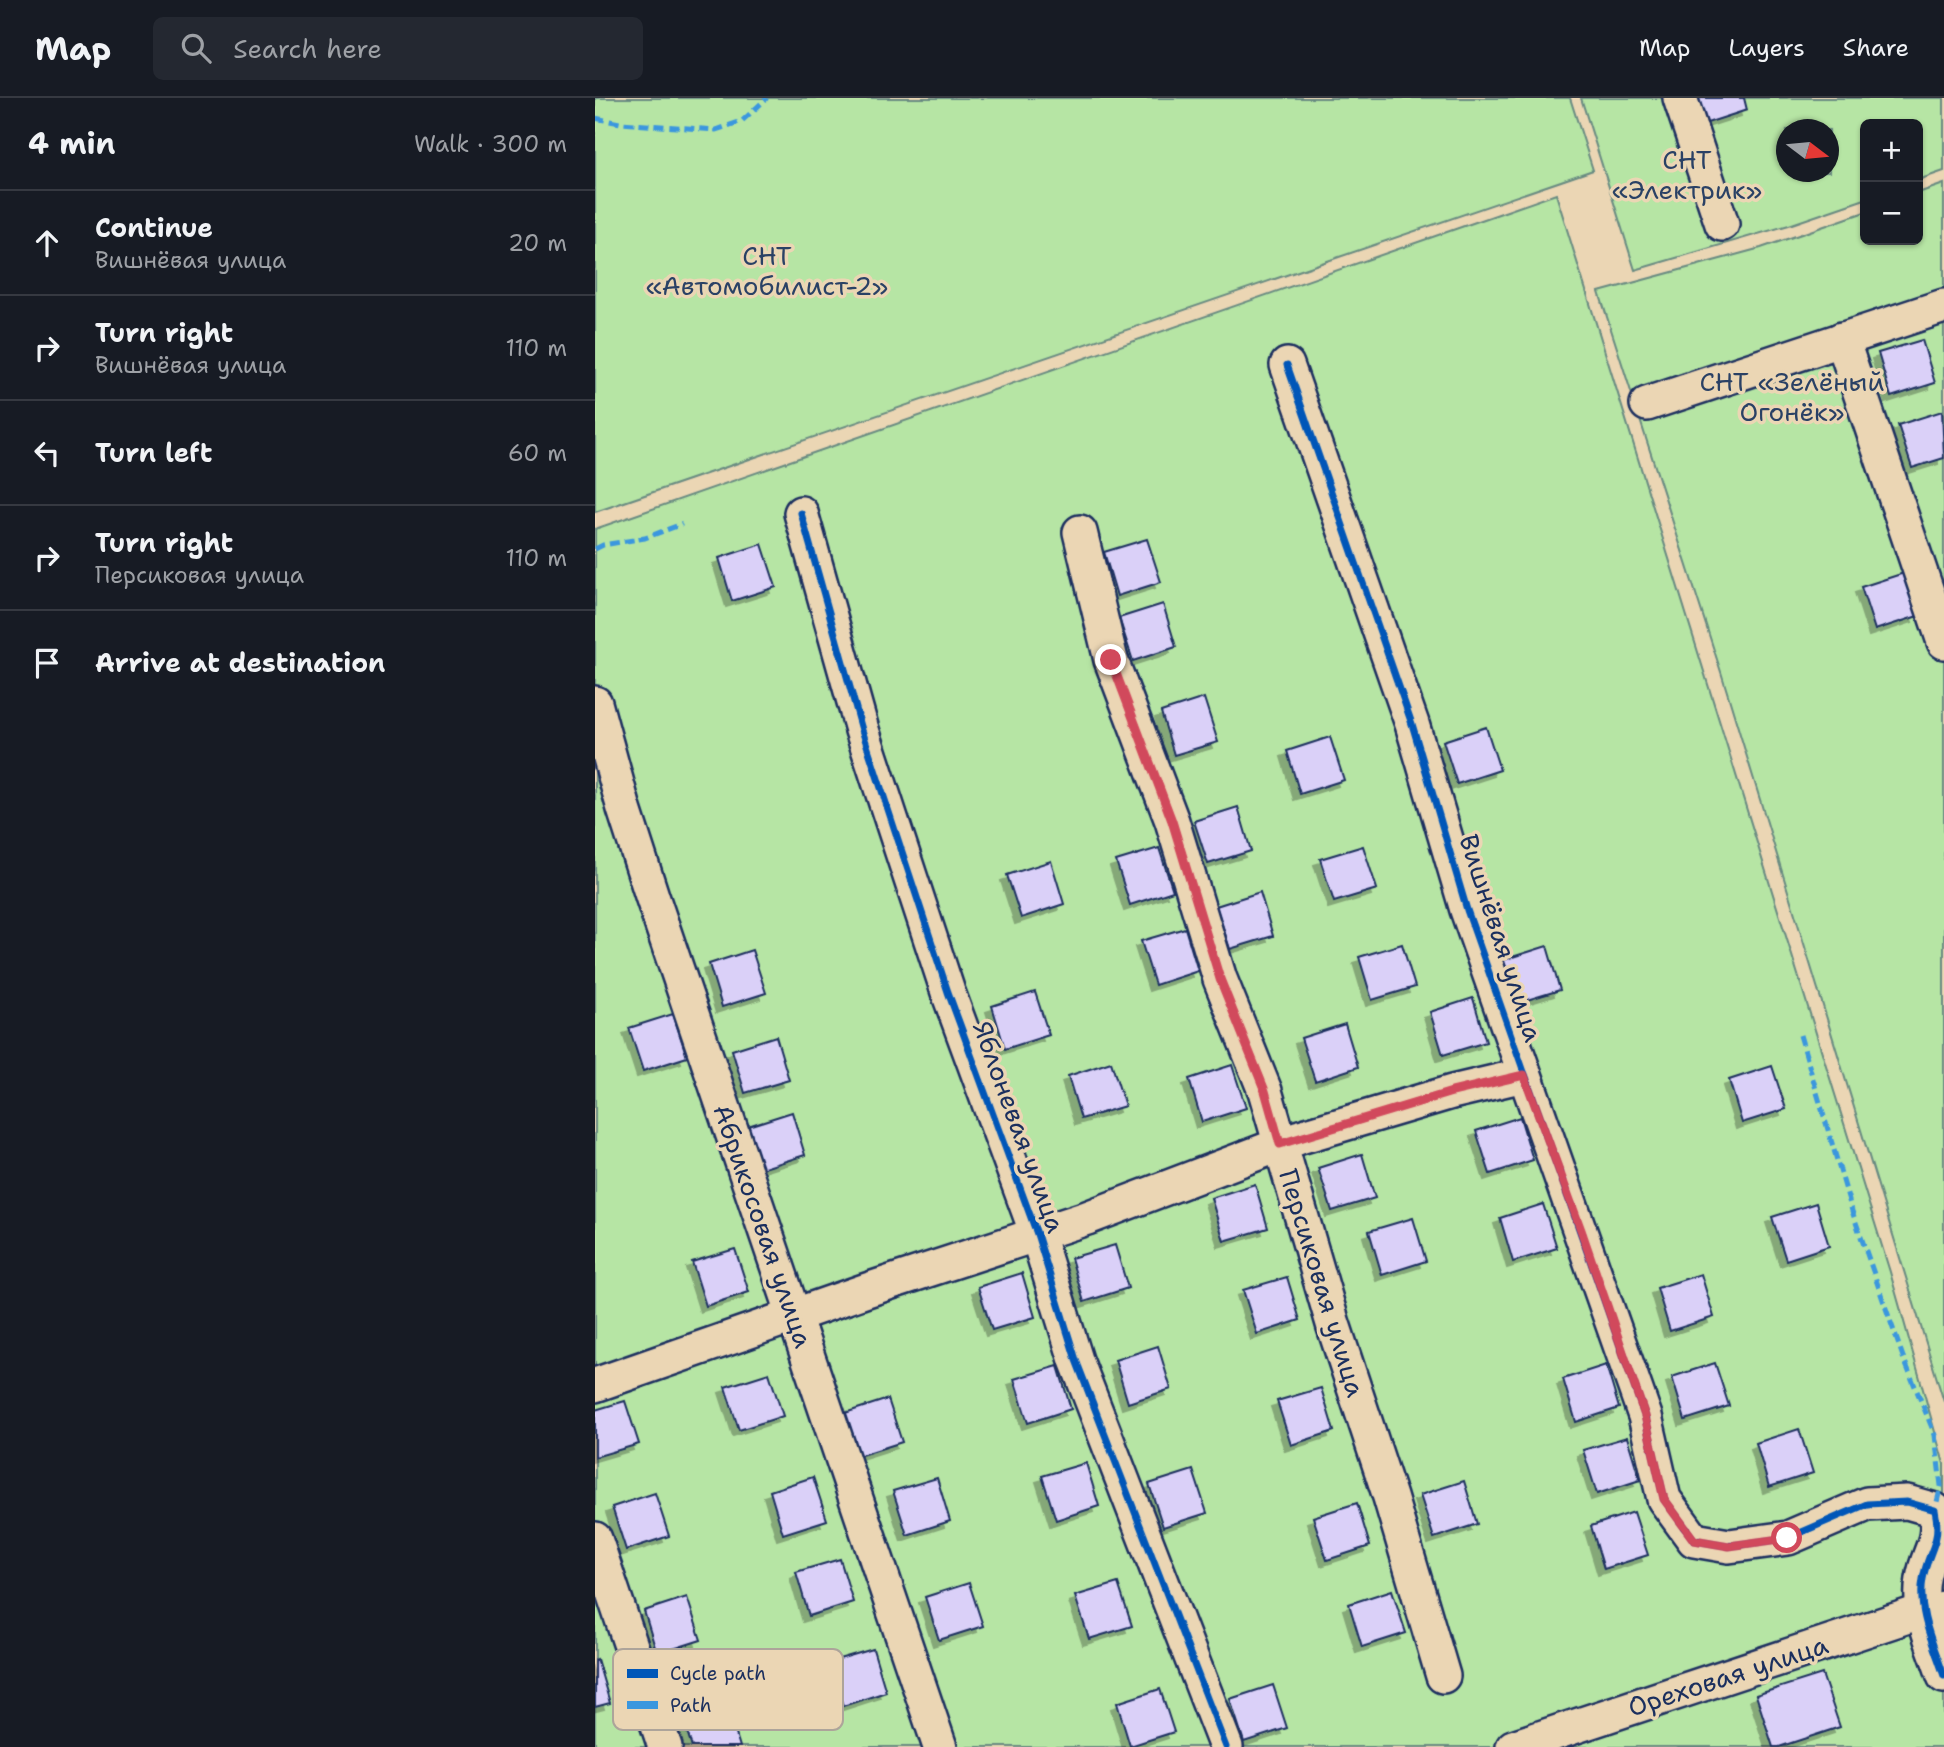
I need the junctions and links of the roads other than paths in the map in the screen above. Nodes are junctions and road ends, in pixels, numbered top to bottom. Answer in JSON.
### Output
{"nodes":[{"id":1,"x":1680,"y":98,"type":"edge"},
{"id":2,"x":1722,"y":224,"type":"dead end"},
{"id":3,"x":1944,"y":306,"type":"edge"},
{"id":4,"x":1842,"y":339,"type":"junction"},
{"id":5,"x":1287,"y":365,"type":"dead end"},
{"id":6,"x":1647,"y":404,"type":"dead end"},
{"id":7,"x":801,"y":513,"type":"dead end"},
{"id":8,"x":1080,"y":532,"type":"dead end"},
{"id":9,"x":1944,"y":642,"type":"edge"},
{"id":10,"x":595,"y":703,"type":"edge"},
{"id":11,"x":1524,"y":1075,"type":"junction"},
{"id":12,"x":1280,"y":1144,"type":"junction"},
{"id":13,"x":1037,"y":1234,"type":"junction"},
{"id":14,"x":793,"y":1315,"type":"junction"},
{"id":15,"x":595,"y":1385,"type":"edge"},
{"id":16,"x":595,"y":1539,"type":"edge"},
{"id":17,"x":1933,"y":1609,"type":"edge"},
{"id":18,"x":632,"y":1649,"type":"edge"},
{"id":19,"x":1443,"y":1676,"type":"dead end"},
{"id":20,"x":1944,"y":1676,"type":"edge"},
{"id":21,"x":659,"y":1730,"type":"edge"},
{"id":22,"x":665,"y":1747,"type":"edge"},
{"id":23,"x":940,"y":1747,"type":"edge"},
{"id":24,"x":1226,"y":1747,"type":"edge"},
{"id":25,"x":1513,"y":1747,"type":"edge"}],
"edges":[{"from":1,"to":2,"type":"street"},
{"from":3,"to":4,"type":"street"},
{"from":4,"to":6,"type":"street"},
{"from":4,"to":9,"type":"street"},
{"from":5,"to":11,"type":"street","name":"Вишнёвая улица"},
{"from":7,"to":13,"type":"street","name":"Яблоневая улица"},
{"from":8,"to":12,"type":"street","name":"Персиковая улица"},
{"from":10,"to":14,"type":"street","name":"Абрикосовая улица"},
{"from":11,"to":12,"type":"street"},
{"from":11,"to":17,"type":"street","name":"Вишнёвая улица"},
{"from":12,"to":13,"type":"street"},
{"from":12,"to":19,"type":"street","name":"Персиковая улица"},
{"from":13,"to":14,"type":"street"},
{"from":13,"to":24,"type":"street","name":"Яблоневая улица"},
{"from":14,"to":15,"type":"street"},
{"from":14,"to":23,"type":"street","name":"Абрикосовая улица"},
{"from":16,"to":18,"type":"street"},
{"from":17,"to":20,"type":"street"},
{"from":17,"to":25,"type":"street","name":"Ореховая улица"},
{"from":21,"to":22,"type":"street"}]}
